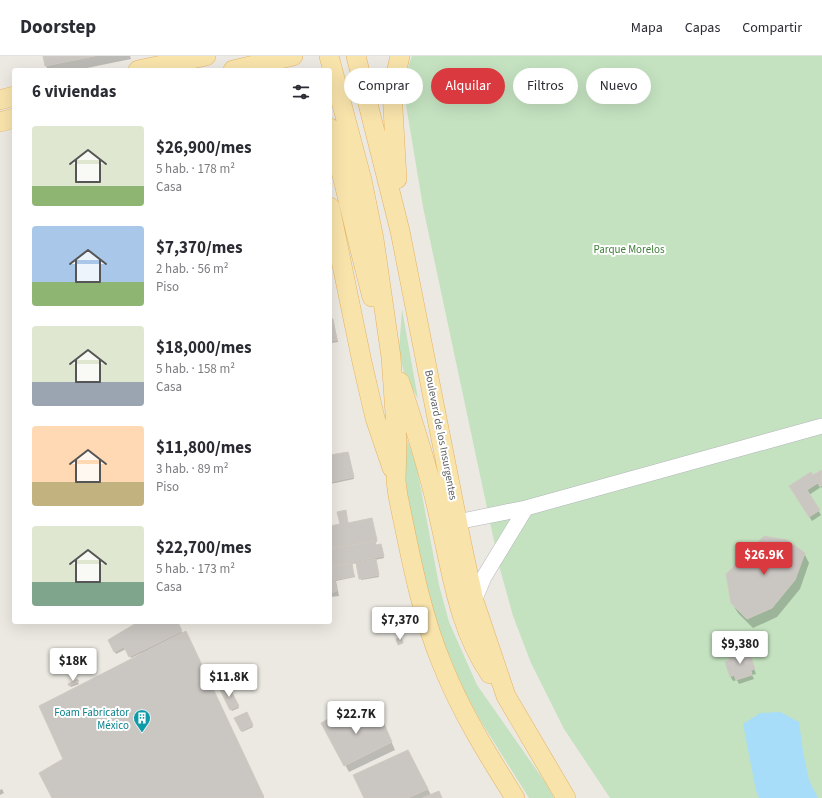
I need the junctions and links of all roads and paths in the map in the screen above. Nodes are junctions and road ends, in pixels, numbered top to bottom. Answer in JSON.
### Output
{"nodes":[{"id":1,"x":206,"y":56,"type":"edge"},
{"id":2,"x":287,"y":56,"type":"edge"},
{"id":3,"x":329,"y":56,"type":"edge"},
{"id":4,"x":356,"y":56,"type":"edge"},
{"id":5,"x":400,"y":56,"type":"edge"},
{"id":6,"x":148,"y":68,"type":"edge"},
{"id":7,"x":250,"y":68,"type":"edge"},
{"id":8,"x":299,"y":68,"type":"edge"},
{"id":9,"x":12,"y":97,"type":"edge"},
{"id":10,"x":0,"y":100,"type":"edge"},
{"id":11,"x":12,"y":119,"type":"edge"},
{"id":12,"x":0,"y":122,"type":"edge"},
{"id":13,"x":332,"y":135,"type":"edge"},
{"id":14,"x":332,"y":217,"type":"edge"},
{"id":15,"x":400,"y":231,"type":"junction"},
{"id":16,"x":391,"y":357,"type":"junction"},
{"id":17,"x":822,"y":426,"type":"edge"},
{"id":18,"x":415,"y":428,"type":"junction"},
{"id":19,"x":397,"y":442,"type":"junction"},
{"id":20,"x":396,"y":481,"type":"junction"},
{"id":21,"x":526,"y":508,"type":"junction"},
{"id":22,"x":457,"y":522,"type":"junction"},
{"id":23,"x":474,"y":601,"type":"junction"},
{"id":24,"x":506,"y":696,"type":"junction"},
{"id":25,"x":515,"y":798,"type":"edge"},
{"id":26,"x":566,"y":798,"type":"edge"}],
"edges":[{"from":1,"to":6,"type":"main road"},
{"from":2,"to":7,"type":"main road"},
{"from":2,"to":8,"type":"main road"},
{"from":3,"to":16,"type":"main road"},
{"from":4,"to":15,"type":"main road","name":"Boulevard de los Insurgentes"},
{"from":5,"to":15,"type":"main road"},
{"from":9,"to":10,"type":"main road"},
{"from":11,"to":12,"type":"main road"},
{"from":13,"to":16,"type":"main road"},
{"from":14,"to":20,"type":"main road"},
{"from":15,"to":22,"type":"main road","name":"Boulevard de los Insurgentes"},
{"from":16,"to":18,"type":"main road"},
{"from":16,"to":19,"type":"main road"},
{"from":17,"to":21,"type":"lane"},
{"from":18,"to":19,"type":"main road"},
{"from":18,"to":24,"type":"main road"},
{"from":19,"to":20,"type":"main road"},
{"from":20,"to":25,"type":"main road"},
{"from":21,"to":22,"type":"lane"},
{"from":21,"to":23,"type":"lane"},
{"from":22,"to":23,"type":"main road","name":"Boulevard de los Insurgentes"},
{"from":23,"to":24,"type":"main road","name":"Boulevard de los Insurgentes"},
{"from":24,"to":26,"type":"main road","name":"Boulevard de los Insurgentes"}]}
